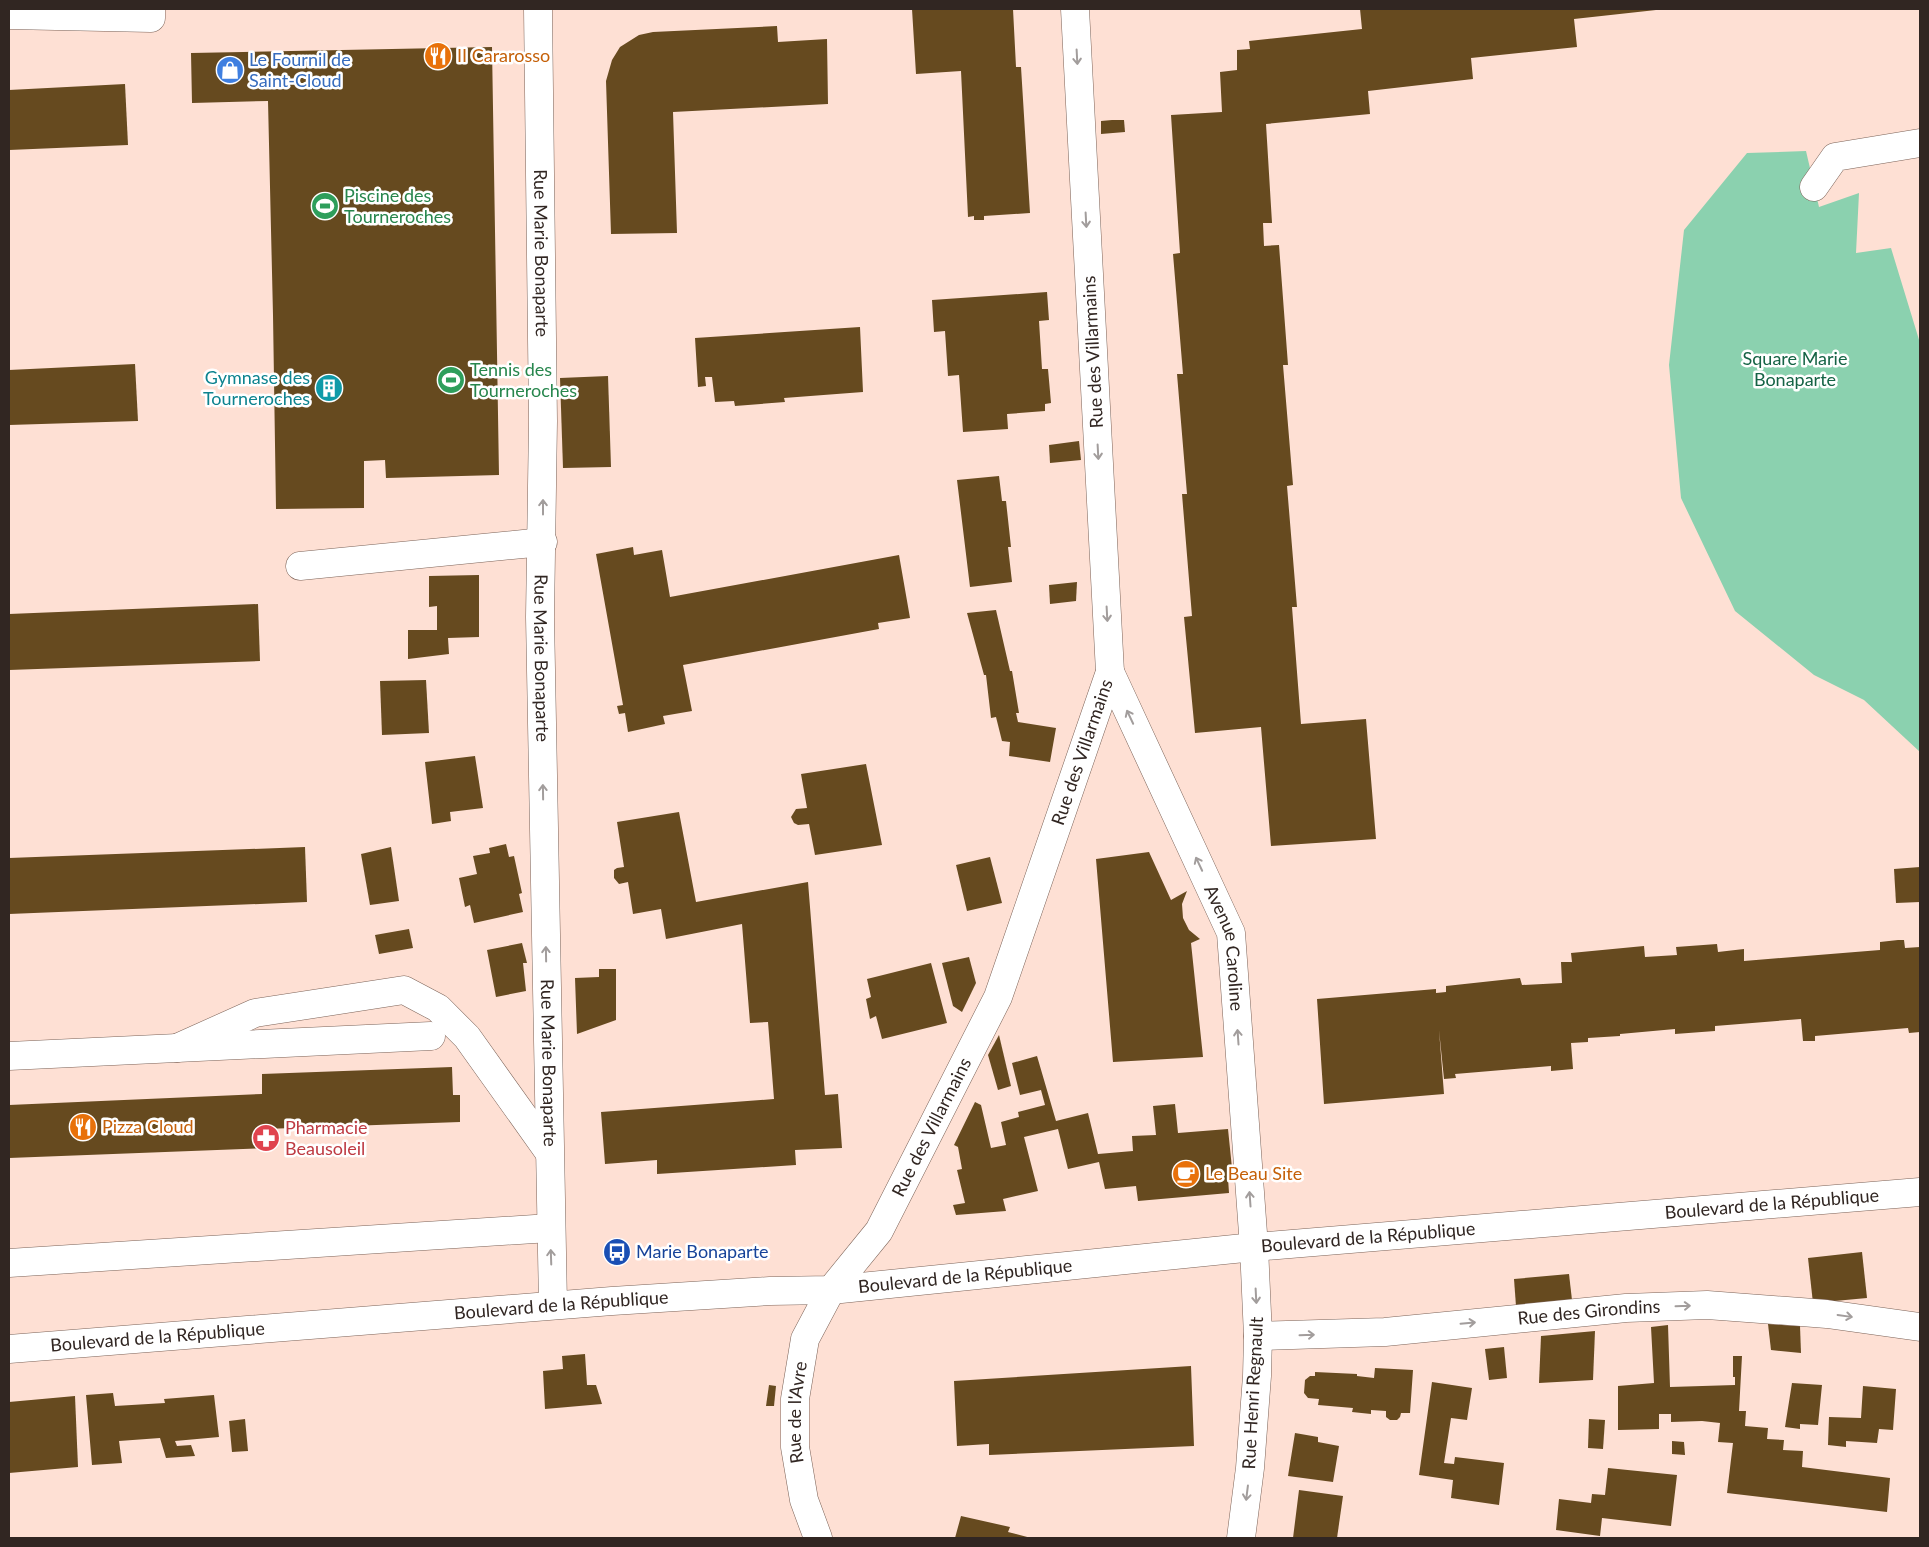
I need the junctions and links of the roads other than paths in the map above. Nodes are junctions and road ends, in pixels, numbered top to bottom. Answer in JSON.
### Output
{"nodes":[{"id":1,"x":538,"y":9,"type":"edge"},
{"id":2,"x":1075,"y":9,"type":"edge"},
{"id":3,"x":151,"y":13,"type":"edge"},
{"id":4,"x":9,"y":15,"type":"edge"},
{"id":5,"x":1920,"y":143,"type":"edge"},
{"id":6,"x":1814,"y":187,"type":"dead end"},
{"id":7,"x":543,"y":542,"type":"junction"},
{"id":8,"x":300,"y":566,"type":"dead end"},
{"id":9,"x":1110,"y":672,"type":"junction"},
{"id":10,"x":431,"y":1036,"type":"dead end"},
{"id":11,"x":177,"y":1048,"type":"junction"},
{"id":12,"x":9,"y":1056,"type":"edge"},
{"id":13,"x":549,"y":1152,"type":"junction"},
{"id":14,"x":1920,"y":1192,"type":"edge"},
{"id":15,"x":550,"y":1228,"type":"junction"},
{"id":16,"x":1254,"y":1248,"type":"junction"},
{"id":17,"x":9,"y":1263,"type":"edge"},
{"id":18,"x":831,"y":1290,"type":"junction"},
{"id":19,"x":553,"y":1305,"type":"junction"},
{"id":20,"x":1920,"y":1327,"type":"edge"},
{"id":21,"x":1258,"y":1336,"type":"junction"},
{"id":22,"x":9,"y":1349,"type":"edge"},
{"id":23,"x":818,"y":1538,"type":"edge"},
{"id":24,"x":1241,"y":1538,"type":"edge"}],
"edges":[{"from":7,"to":1,"type":"street","name":"Rue Marie Bonaparte","one_way":true},
{"from":2,"to":9,"type":"street","name":"Rue des Villarmains","one_way":true},
{"from":3,"to":4,"type":"street"},
{"from":5,"to":6,"type":"street"},
{"from":7,"to":8,"type":"street"},
{"from":13,"to":7,"type":"street","name":"Rue Marie Bonaparte","one_way":true},
{"from":16,"to":9,"type":"street","name":"Avenue Caroline","one_way":true},
{"from":9,"to":18,"type":"street","name":"Rue des Villarmains"},
{"from":10,"to":11,"type":"street"},
{"from":11,"to":12,"type":"street"},
{"from":11,"to":13,"type":"street"},
{"from":13,"to":15,"type":"street","name":"Rue Marie Bonaparte"},
{"from":14,"to":16,"type":"street","name":"Boulevard de la République"},
{"from":15,"to":17,"type":"street"},
{"from":19,"to":15,"type":"street","name":"Rue Marie Bonaparte","one_way":true},
{"from":16,"to":18,"type":"street","name":"Boulevard de la République"},
{"from":16,"to":21,"type":"street","name":"Rue Henri Regnault","one_way":true},
{"from":18,"to":19,"type":"street","name":"Boulevard de la République"},
{"from":18,"to":23,"type":"street","name":"Rue de l'Avre"},
{"from":19,"to":22,"type":"street","name":"Boulevard de la République"},
{"from":21,"to":20,"type":"street","name":"Rue des Girondins","one_way":true},
{"from":21,"to":24,"type":"street","name":"Rue Henri Regnault","one_way":true}]}
